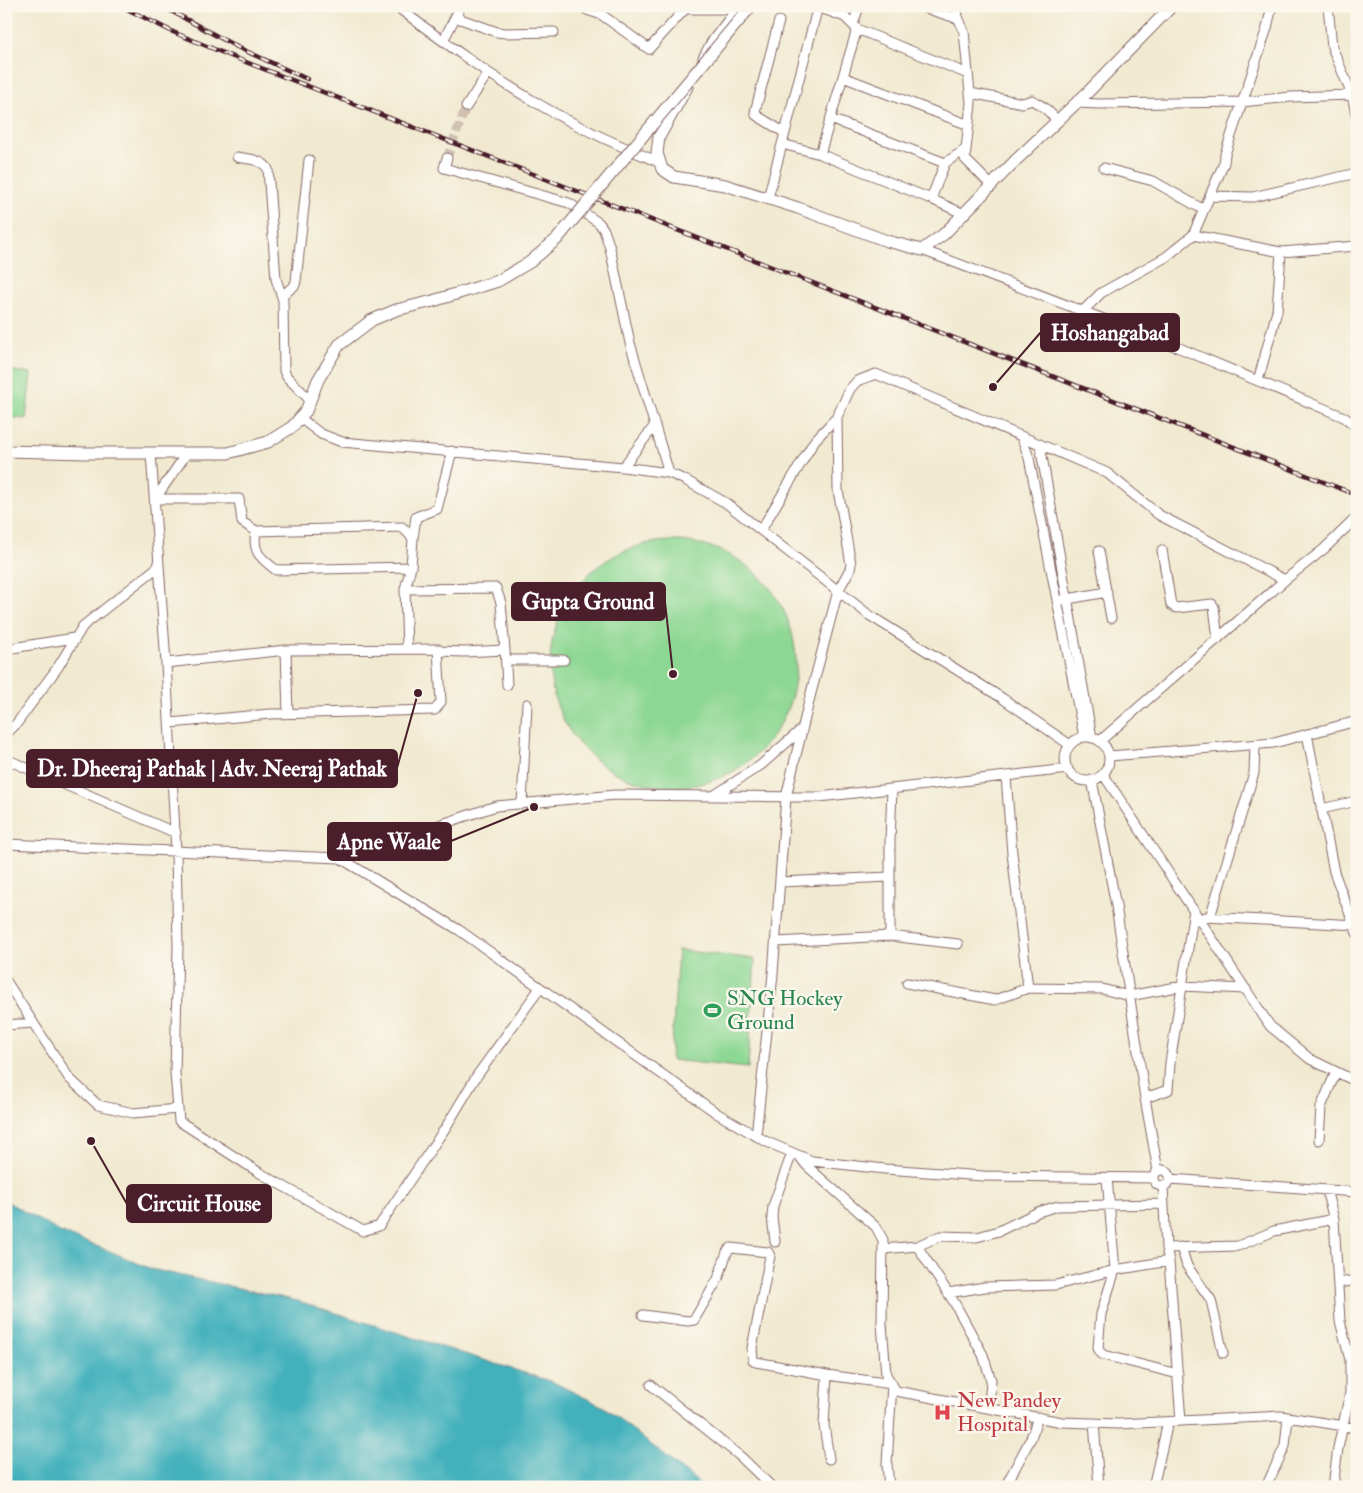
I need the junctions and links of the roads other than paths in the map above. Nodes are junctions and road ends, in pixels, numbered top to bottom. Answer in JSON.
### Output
{"nodes":[{"id":1,"x":396,"y":6,"type":"edge"},
{"id":2,"x":461,"y":6,"type":"edge"},
{"id":3,"x":585,"y":6,"type":"edge"},
{"id":4,"x":751,"y":6,"type":"edge"},
{"id":5,"x":818,"y":6,"type":"edge"},
{"id":6,"x":859,"y":6,"type":"edge"},
{"id":7,"x":919,"y":6,"type":"edge"},
{"id":8,"x":960,"y":6,"type":"edge"},
{"id":9,"x":1172,"y":6,"type":"edge"},
{"id":10,"x":1272,"y":6,"type":"edge"},
{"id":11,"x":1328,"y":6,"type":"edge"},
{"id":12,"x":683,"y":8,"type":"edge"},
{"id":13,"x":739,"y":8,"type":"edge"},
{"id":14,"x":456,"y":17,"type":"junction"},
{"id":15,"x":959,"y":19,"type":"junction"},
{"id":16,"x":779,"y":21,"type":"dead end"},
{"id":17,"x":855,"y":27,"type":"junction"},
{"id":18,"x":554,"y":32,"type":"dead end"},
{"id":19,"x":443,"y":41,"type":"junction"},
{"id":20,"x":488,"y":72,"type":"junction"},
{"id":21,"x":968,"y":74,"type":"junction"},
{"id":22,"x":843,"y":77,"type":"junction"},
{"id":23,"x":970,"y":93,"type":"junction"},
{"id":24,"x":1354,"y":94,"type":"edge"},
{"id":25,"x":1242,"y":102,"type":"junction"},
{"id":26,"x":1076,"y":103,"type":"junction"},
{"id":27,"x":466,"y":106,"type":"tunnel mouth"},
{"id":28,"x":1357,"y":118,"type":"edge"},
{"id":29,"x":831,"y":119,"type":"junction"},
{"id":30,"x":1058,"y":120,"type":"junction"},
{"id":31,"x":969,"y":125,"type":"junction"},
{"id":32,"x":785,"y":133,"type":"junction"},
{"id":33,"x":782,"y":144,"type":"junction"},
{"id":34,"x":966,"y":149,"type":"junction"},
{"id":35,"x":820,"y":154,"type":"junction"},
{"id":36,"x":237,"y":157,"type":"dead end"},
{"id":37,"x":448,"y":158,"type":"dead end"},
{"id":38,"x":310,"y":160,"type":"dead end"},
{"id":39,"x":660,"y":162,"type":"junction"},
{"id":40,"x":945,"y":163,"type":"junction"},
{"id":41,"x":1104,"y":168,"type":"dead end"},
{"id":42,"x":1357,"y":173,"type":"edge"},
{"id":43,"x":992,"y":186,"type":"junction"},
{"id":44,"x":1210,"y":196,"type":"junction"},
{"id":45,"x":768,"y":198,"type":"junction"},
{"id":46,"x":931,"y":198,"type":"junction"},
{"id":47,"x":1204,"y":210,"type":"junction"},
{"id":48,"x":964,"y":214,"type":"junction"},
{"id":49,"x":1192,"y":235,"type":"junction"},
{"id":50,"x":1357,"y":246,"type":"edge"},
{"id":51,"x":922,"y":250,"type":"junction"},
{"id":52,"x":1280,"y":252,"type":"junction"},
{"id":53,"x":282,"y":296,"type":"junction"},
{"id":54,"x":1083,"y":312,"type":"junction"},
{"id":55,"x":1258,"y":381,"type":"junction"},
{"id":56,"x":310,"y":400,"type":"junction"},
{"id":57,"x":837,"y":417,"type":"junction"},
{"id":58,"x":300,"y":418,"type":"junction"},
{"id":59,"x":655,"y":424,"type":"junction"},
{"id":60,"x":1357,"y":427,"type":"edge"},
{"id":61,"x":1022,"y":438,"type":"junction"},
{"id":62,"x":1040,"y":445,"type":"junction"},
{"id":63,"x":6,"y":451,"type":"edge"},
{"id":64,"x":452,"y":451,"type":"junction"},
{"id":65,"x":151,"y":453,"type":"junction"},
{"id":66,"x":187,"y":453,"type":"junction"},
{"id":67,"x":623,"y":467,"type":"junction"},
{"id":68,"x":669,"y":473,"type":"junction"},
{"id":69,"x":155,"y":499,"type":"junction"},
{"id":70,"x":1356,"y":518,"type":"edge"},
{"id":71,"x":761,"y":530,"type":"junction"},
{"id":72,"x":256,"y":531,"type":"junction"},
{"id":73,"x":413,"y":538,"type":"junction"},
{"id":74,"x":1162,"y":550,"type":"dead end"},
{"id":75,"x":1099,"y":551,"type":"dead end"},
{"id":76,"x":160,"y":566,"type":"junction"},
{"id":77,"x":411,"y":567,"type":"junction"},
{"id":78,"x":1285,"y":580,"type":"junction"},
{"id":79,"x":405,"y":589,"type":"junction"},
{"id":80,"x":838,"y":591,"type":"junction"},
{"id":81,"x":1106,"y":592,"type":"junction"},
{"id":82,"x":1067,"y":599,"type":"junction"},
{"id":83,"x":1057,"y":601,"type":"junction"},
{"id":84,"x":1111,"y":618,"type":"dead end"},
{"id":85,"x":74,"y":638,"type":"junction"},
{"id":86,"x":1218,"y":639,"type":"junction"},
{"id":87,"x":6,"y":649,"type":"edge"},
{"id":88,"x":406,"y":649,"type":"junction"},
{"id":89,"x":286,"y":650,"type":"junction"},
{"id":90,"x":438,"y":651,"type":"junction"},
{"id":91,"x":506,"y":655,"type":"junction"},
{"id":92,"x":564,"y":660,"type":"dead end"},
{"id":93,"x":166,"y":663,"type":"junction"},
{"id":94,"x":508,"y":685,"type":"dead end"},
{"id":95,"x":527,"y":704,"type":"dead end"},
{"id":96,"x":288,"y":713,"type":"junction"},
{"id":97,"x":1357,"y":721,"type":"edge"},
{"id":98,"x":170,"y":723,"type":"junction"},
{"id":99,"x":802,"y":729,"type":"junction"},
{"id":100,"x":6,"y":734,"type":"edge"},
{"id":101,"x":1307,"y":734,"type":"junction"},
{"id":102,"x":1092,"y":739,"type":"junction"},
{"id":103,"x":1070,"y":745,"type":"junction"},
{"id":104,"x":1255,"y":745,"type":"junction"},
{"id":105,"x":1109,"y":756,"type":"junction"},
{"id":106,"x":6,"y":759,"type":"edge"},
{"id":107,"x":1068,"y":769,"type":"junction"},
{"id":108,"x":1102,"y":774,"type":"junction"},
{"id":109,"x":1006,"y":777,"type":"junction"},
{"id":110,"x":1092,"y":780,"type":"junction"},
{"id":111,"x":892,"y":789,"type":"junction"},
{"id":112,"x":712,"y":796,"type":"junction"},
{"id":113,"x":786,"y":797,"type":"junction"},
{"id":114,"x":1357,"y":801,"type":"edge"},
{"id":115,"x":522,"y":804,"type":"junction"},
{"id":116,"x":1322,"y":808,"type":"junction"},
{"id":117,"x":176,"y":833,"type":"junction"},
{"id":118,"x":6,"y":844,"type":"edge"},
{"id":119,"x":176,"y":851,"type":"junction"},
{"id":120,"x":340,"y":858,"type":"junction"},
{"id":121,"x":890,"y":877,"type":"junction"},
{"id":122,"x":780,"y":882,"type":"junction"},
{"id":123,"x":1196,"y":913,"type":"junction"},
{"id":124,"x":1210,"y":917,"type":"junction"},
{"id":125,"x":1356,"y":928,"type":"edge"},
{"id":126,"x":890,"y":936,"type":"junction"},
{"id":127,"x":776,"y":942,"type":"junction"},
{"id":128,"x":958,"y":944,"type":"dead end"},
{"id":129,"x":6,"y":981,"type":"edge"},
{"id":130,"x":907,"y":983,"type":"dead end"},
{"id":131,"x":1182,"y":986,"type":"junction"},
{"id":132,"x":540,"y":988,"type":"junction"},
{"id":133,"x":1028,"y":988,"type":"junction"},
{"id":134,"x":1246,"y":989,"type":"junction"},
{"id":135,"x":1129,"y":996,"type":"junction"},
{"id":136,"x":33,"y":1023,"type":"junction"},
{"id":137,"x":6,"y":1025,"type":"edge"},
{"id":138,"x":1336,"y":1072,"type":"junction"},
{"id":139,"x":1357,"y":1082,"type":"edge"},
{"id":140,"x":1145,"y":1098,"type":"junction"},
{"id":141,"x":178,"y":1109,"type":"junction"},
{"id":142,"x":756,"y":1136,"type":"junction"},
{"id":143,"x":1318,"y":1140,"type":"dead end"},
{"id":144,"x":796,"y":1154,"type":"junction"},
{"id":145,"x":1156,"y":1175,"type":"junction"},
{"id":146,"x":1107,"y":1178,"type":"junction"},
{"id":147,"x":1170,"y":1179,"type":"junction"},
{"id":148,"x":1163,"y":1186,"type":"junction"},
{"id":149,"x":1326,"y":1190,"type":"junction"},
{"id":150,"x":1357,"y":1192,"type":"edge"},
{"id":151,"x":1164,"y":1204,"type":"junction"},
{"id":152,"x":1109,"y":1205,"type":"junction"},
{"id":153,"x":1334,"y":1219,"type":"junction"},
{"id":154,"x":775,"y":1242,"type":"dead end"},
{"id":155,"x":917,"y":1246,"type":"junction"},
{"id":156,"x":1182,"y":1247,"type":"junction"},
{"id":157,"x":1166,"y":1248,"type":"junction"},
{"id":158,"x":883,"y":1249,"type":"junction"},
{"id":159,"x":1169,"y":1261,"type":"junction"},
{"id":160,"x":1115,"y":1270,"type":"junction"},
{"id":161,"x":1357,"y":1280,"type":"edge"},
{"id":162,"x":1338,"y":1284,"type":"junction"},
{"id":163,"x":948,"y":1293,"type":"junction"},
{"id":164,"x":643,"y":1315,"type":"dead end"},
{"id":165,"x":1222,"y":1353,"type":"dead end"},
{"id":166,"x":1178,"y":1374,"type":"junction"},
{"id":167,"x":827,"y":1375,"type":"junction"},
{"id":168,"x":892,"y":1384,"type":"junction"},
{"id":169,"x":651,"y":1386,"type":"dead end"},
{"id":170,"x":989,"y":1408,"type":"junction"},
{"id":171,"x":1038,"y":1417,"type":"junction"},
{"id":172,"x":1288,"y":1417,"type":"junction"},
{"id":173,"x":1181,"y":1421,"type":"junction"},
{"id":174,"x":1168,"y":1422,"type":"junction"},
{"id":175,"x":1094,"y":1423,"type":"junction"},
{"id":176,"x":1343,"y":1425,"type":"junction"},
{"id":177,"x":1357,"y":1428,"type":"edge"},
{"id":178,"x":828,"y":1459,"type":"dead end"},
{"id":179,"x":772,"y":1487,"type":"edge"},
{"id":180,"x":889,"y":1487,"type":"edge"},
{"id":181,"x":1006,"y":1487,"type":"edge"},
{"id":182,"x":1100,"y":1487,"type":"edge"},
{"id":183,"x":1153,"y":1487,"type":"edge"},
{"id":184,"x":1266,"y":1487,"type":"edge"},
{"id":185,"x":1335,"y":1487,"type":"edge"}],
"edges":[{"from":1,"to":19,"type":"street"},
{"from":2,"to":14,"type":"street"},
{"from":3,"to":12,"type":"street"},
{"from":4,"to":56,"type":"main road","bridge":true},
{"from":5,"to":17,"type":"street"},
{"from":5,"to":32,"type":"street"},
{"from":6,"to":17,"type":"street"},
{"from":7,"to":15,"type":"street"},
{"from":8,"to":15,"type":"street"},
{"from":9,"to":26,"type":"main road"},
{"from":10,"to":25,"type":"street"},
{"from":11,"to":24,"type":"street"},
{"from":12,"to":13,"type":"street"},
{"from":13,"to":39,"type":"main road"},
{"from":14,"to":18,"type":"street"},
{"from":14,"to":19,"type":"street"},
{"from":15,"to":21,"type":"street"},
{"from":16,"to":32,"type":"street"},
{"from":17,"to":21,"type":"street"},
{"from":17,"to":22,"type":"street"},
{"from":19,"to":20,"type":"street"},
{"from":20,"to":27,"type":"street"},
{"from":20,"to":39,"type":"street"},
{"from":21,"to":23,"type":"street"},
{"from":22,"to":29,"type":"street"},
{"from":22,"to":31,"type":"street"},
{"from":23,"to":30,"type":"street"},
{"from":23,"to":31,"type":"street"},
{"from":24,"to":25,"type":"street"},
{"from":24,"to":28,"type":"street"},
{"from":25,"to":26,"type":"street"},
{"from":25,"to":44,"type":"street"},
{"from":26,"to":30,"type":"main road"},
{"from":29,"to":35,"type":"street"},
{"from":29,"to":40,"type":"street"},
{"from":30,"to":43,"type":"main road"},
{"from":31,"to":34,"type":"street"},
{"from":32,"to":33,"type":"street"},
{"from":33,"to":35,"type":"street"},
{"from":33,"to":45,"type":"street"},
{"from":34,"to":40,"type":"street"},
{"from":34,"to":43,"type":"street"},
{"from":35,"to":46,"type":"street"},
{"from":36,"to":53,"type":"street"},
{"from":37,"to":59,"type":"street"},
{"from":38,"to":53,"type":"street"},
{"from":39,"to":45,"type":"main road"},
{"from":40,"to":46,"type":"street"},
{"from":41,"to":47,"type":"street"},
{"from":42,"to":44,"type":"street"},
{"from":43,"to":48,"type":"main road"},
{"from":44,"to":47,"type":"street"},
{"from":45,"to":51,"type":"main road"},
{"from":46,"to":48,"type":"street"},
{"from":47,"to":49,"type":"street"},
{"from":48,"to":51,"type":"main road"},
{"from":49,"to":52,"type":"street"},
{"from":49,"to":54,"type":"street"},
{"from":50,"to":52,"type":"street"},
{"from":51,"to":54,"type":"street"},
{"from":52,"to":55,"type":"street"},
{"from":53,"to":56,"type":"street"},
{"from":54,"to":55,"type":"street"},
{"from":55,"to":60,"type":"street"},
{"from":56,"to":58,"type":"main road"},
{"from":57,"to":61,"type":"street"},
{"from":57,"to":71,"type":"street"},
{"from":57,"to":80,"type":"street"},
{"from":58,"to":64,"type":"street"},
{"from":58,"to":66,"type":"main road"},
{"from":59,"to":67,"type":"street"},
{"from":59,"to":68,"type":"street"},
{"from":61,"to":62,"type":"street"},
{"from":61,"to":83,"type":"street"},
{"from":62,"to":78,"type":"street"},
{"from":62,"to":82,"type":"street"},
{"from":63,"to":65,"type":"main road"},
{"from":64,"to":67,"type":"street"},
{"from":64,"to":73,"type":"street"},
{"from":65,"to":66,"type":"main road"},
{"from":65,"to":69,"type":"street"},
{"from":66,"to":69,"type":"street"},
{"from":67,"to":68,"type":"street"},
{"from":68,"to":71,"type":"street"},
{"from":69,"to":72,"type":"street"},
{"from":69,"to":76,"type":"street"},
{"from":70,"to":78,"type":"street"},
{"from":71,"to":80,"type":"street"},
{"from":72,"to":73,"type":"street"},
{"from":72,"to":77,"type":"street"},
{"from":73,"to":77,"type":"street"},
{"from":74,"to":86,"type":"street"},
{"from":75,"to":81,"type":"street"},
{"from":76,"to":85,"type":"street"},
{"from":76,"to":93,"type":"street"},
{"from":77,"to":79,"type":"street"},
{"from":78,"to":86,"type":"street"},
{"from":79,"to":88,"type":"street"},
{"from":79,"to":91,"type":"street"},
{"from":80,"to":99,"type":"street"},
{"from":80,"to":103,"type":"street"},
{"from":81,"to":82,"type":"street"},
{"from":81,"to":84,"type":"street"},
{"from":82,"to":83,"type":"street"},
{"from":82,"to":102,"type":"street"},
{"from":83,"to":102,"type":"street"},
{"from":85,"to":87,"type":"street"},
{"from":85,"to":100,"type":"street"},
{"from":86,"to":102,"type":"street"},
{"from":88,"to":89,"type":"street"},
{"from":88,"to":90,"type":"street"},
{"from":89,"to":93,"type":"street"},
{"from":89,"to":96,"type":"street"},
{"from":90,"to":91,"type":"street"},
{"from":90,"to":96,"type":"street"},
{"from":91,"to":92,"type":"street"},
{"from":91,"to":94,"type":"street"},
{"from":93,"to":98,"type":"street"},
{"from":95,"to":115,"type":"street"},
{"from":96,"to":98,"type":"street"},
{"from":97,"to":101,"type":"street"},
{"from":98,"to":117,"type":"street"},
{"from":99,"to":112,"type":"street"},
{"from":99,"to":113,"type":"street"},
{"from":101,"to":104,"type":"street"},
{"from":101,"to":116,"type":"street"},
{"from":102,"to":103,"type":"street"},
{"from":102,"to":105,"type":"street"},
{"from":103,"to":107,"type":"street"},
{"from":104,"to":105,"type":"street"},
{"from":104,"to":124,"type":"street"},
{"from":105,"to":108,"type":"street"},
{"from":106,"to":117,"type":"street"},
{"from":107,"to":109,"type":"street"},
{"from":107,"to":110,"type":"street"},
{"from":108,"to":110,"type":"street"},
{"from":108,"to":123,"type":"street"},
{"from":109,"to":111,"type":"street"},
{"from":109,"to":133,"type":"street"},
{"from":110,"to":135,"type":"street"},
{"from":111,"to":113,"type":"street"},
{"from":111,"to":121,"type":"street"},
{"from":112,"to":113,"type":"street"},
{"from":112,"to":115,"type":"street"},
{"from":113,"to":122,"type":"street"},
{"from":114,"to":116,"type":"street"},
{"from":115,"to":120,"type":"street"},
{"from":116,"to":125,"type":"street"},
{"from":117,"to":119,"type":"street"},
{"from":118,"to":119,"type":"street"},
{"from":119,"to":120,"type":"street"},
{"from":119,"to":141,"type":"street"},
{"from":120,"to":132,"type":"street"},
{"from":121,"to":122,"type":"street"},
{"from":121,"to":126,"type":"street"},
{"from":122,"to":127,"type":"street"},
{"from":123,"to":124,"type":"street"},
{"from":123,"to":131,"type":"street"},
{"from":123,"to":134,"type":"street"},
{"from":124,"to":125,"type":"street"},
{"from":126,"to":127,"type":"street"},
{"from":126,"to":128,"type":"street"},
{"from":127,"to":142,"type":"street"},
{"from":129,"to":136,"type":"street"},
{"from":130,"to":133,"type":"street"},
{"from":131,"to":134,"type":"street"},
{"from":131,"to":135,"type":"street"},
{"from":131,"to":140,"type":"street"},
{"from":132,"to":141,"type":"street"},
{"from":132,"to":142,"type":"street"},
{"from":133,"to":135,"type":"street"},
{"from":134,"to":138,"type":"street"},
{"from":135,"to":140,"type":"street"},
{"from":136,"to":137,"type":"street"},
{"from":136,"to":141,"type":"street"},
{"from":138,"to":139,"type":"street"},
{"from":138,"to":143,"type":"street"},
{"from":140,"to":145,"type":"street"},
{"from":142,"to":144,"type":"street"},
{"from":144,"to":146,"type":"street"},
{"from":144,"to":154,"type":"street"},
{"from":144,"to":158,"type":"street"},
{"from":145,"to":146,"type":"street"},
{"from":145,"to":147,"type":"street"},
{"from":145,"to":148,"type":"street"},
{"from":146,"to":152,"type":"street"},
{"from":147,"to":148,"type":"street"},
{"from":147,"to":149,"type":"street"},
{"from":148,"to":151,"type":"street"},
{"from":149,"to":150,"type":"street"},
{"from":149,"to":153,"type":"street"},
{"from":151,"to":152,"type":"street"},
{"from":151,"to":157,"type":"street"},
{"from":152,"to":155,"type":"street"},
{"from":152,"to":160,"type":"street"},
{"from":153,"to":156,"type":"street"},
{"from":153,"to":162,"type":"street"},
{"from":155,"to":158,"type":"street"},
{"from":155,"to":163,"type":"street"},
{"from":156,"to":157,"type":"street"},
{"from":156,"to":165,"type":"street"},
{"from":157,"to":159,"type":"street"},
{"from":158,"to":168,"type":"street"},
{"from":159,"to":160,"type":"street"},
{"from":159,"to":166,"type":"street"},
{"from":160,"to":163,"type":"street"},
{"from":160,"to":166,"type":"street"},
{"from":161,"to":162,"type":"street"},
{"from":162,"to":176,"type":"street"},
{"from":163,"to":170,"type":"street"},
{"from":164,"to":167,"type":"street"},
{"from":166,"to":173,"type":"street"},
{"from":167,"to":168,"type":"street"},
{"from":167,"to":178,"type":"street"},
{"from":168,"to":170,"type":"street"},
{"from":168,"to":180,"type":"street"},
{"from":169,"to":179,"type":"street"},
{"from":170,"to":171,"type":"street"},
{"from":171,"to":175,"type":"street"},
{"from":171,"to":181,"type":"street"},
{"from":172,"to":173,"type":"street"},
{"from":172,"to":176,"type":"street"},
{"from":172,"to":184,"type":"street"},
{"from":173,"to":174,"type":"street"},
{"from":174,"to":175,"type":"street"},
{"from":174,"to":183,"type":"street"},
{"from":175,"to":182,"type":"street"},
{"from":176,"to":177,"type":"street"},
{"from":176,"to":185,"type":"street"}]}
